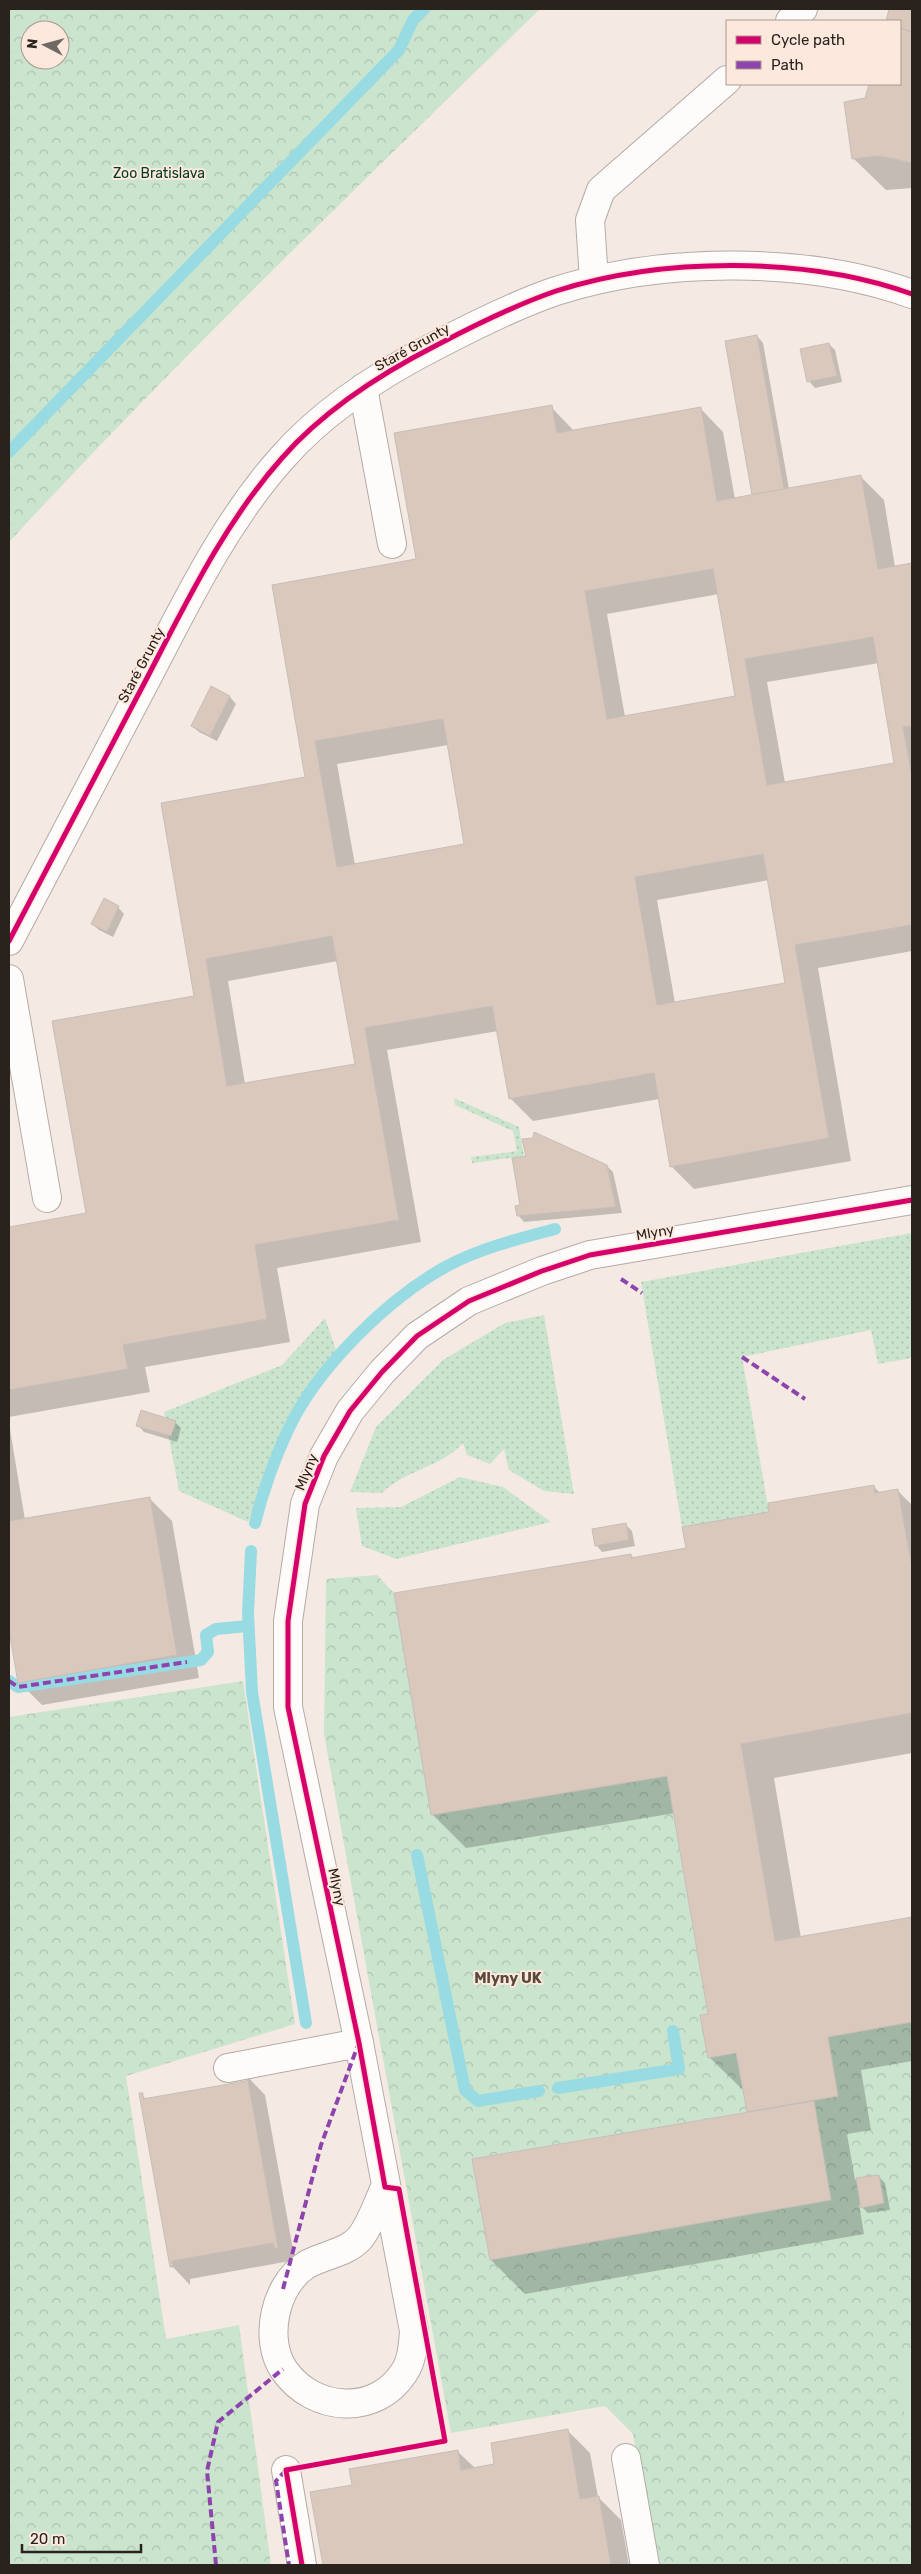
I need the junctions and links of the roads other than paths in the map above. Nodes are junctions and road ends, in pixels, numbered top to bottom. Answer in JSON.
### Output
{"nodes":[{"id":1,"x":803,"y":9,"type":"edge"},
{"id":2,"x":791,"y":20,"type":"edge"},
{"id":3,"x":726,"y":81,"type":"edge"},
{"id":4,"x":594,"y":280,"type":"junction"},
{"id":5,"x":912,"y":294,"type":"edge"},
{"id":6,"x":363,"y":388,"type":"junction"},
{"id":7,"x":392,"y":544,"type":"dead end"},
{"id":8,"x":9,"y":941,"type":"edge"},
{"id":9,"x":9,"y":979,"type":"edge"},
{"id":10,"x":47,"y":1198,"type":"dead end"},
{"id":11,"x":912,"y":1200,"type":"edge"},
{"id":12,"x":359,"y":2043,"type":"junction"},
{"id":13,"x":228,"y":2068,"type":"dead end"},
{"id":14,"x":385,"y":2187,"type":"junction"},
{"id":15,"x":626,"y":2458,"type":"dead end"},
{"id":16,"x":286,"y":2470,"type":"dead end"},
{"id":17,"x":302,"y":2565,"type":"edge"},
{"id":18,"x":645,"y":2565,"type":"edge"}],
"edges":[{"from":1,"to":2,"type":"street"},
{"from":3,"to":4,"type":"street"},
{"from":4,"to":5,"type":"street","name":"Staré Grunty"},
{"from":4,"to":6,"type":"street","name":"Staré Grunty"},
{"from":6,"to":7,"type":"street"},
{"from":6,"to":8,"type":"street","name":"Staré Grunty"},
{"from":9,"to":10,"type":"street"},
{"from":11,"to":12,"type":"street","name":"Mlyny"},
{"from":12,"to":13,"type":"street"},
{"from":12,"to":14,"type":"street","name":"Mlyny"},
{"from":14,"to":14,"type":"street","name":"Mlyny"},
{"from":15,"to":18,"type":"street"},
{"from":16,"to":17,"type":"street"}]}
